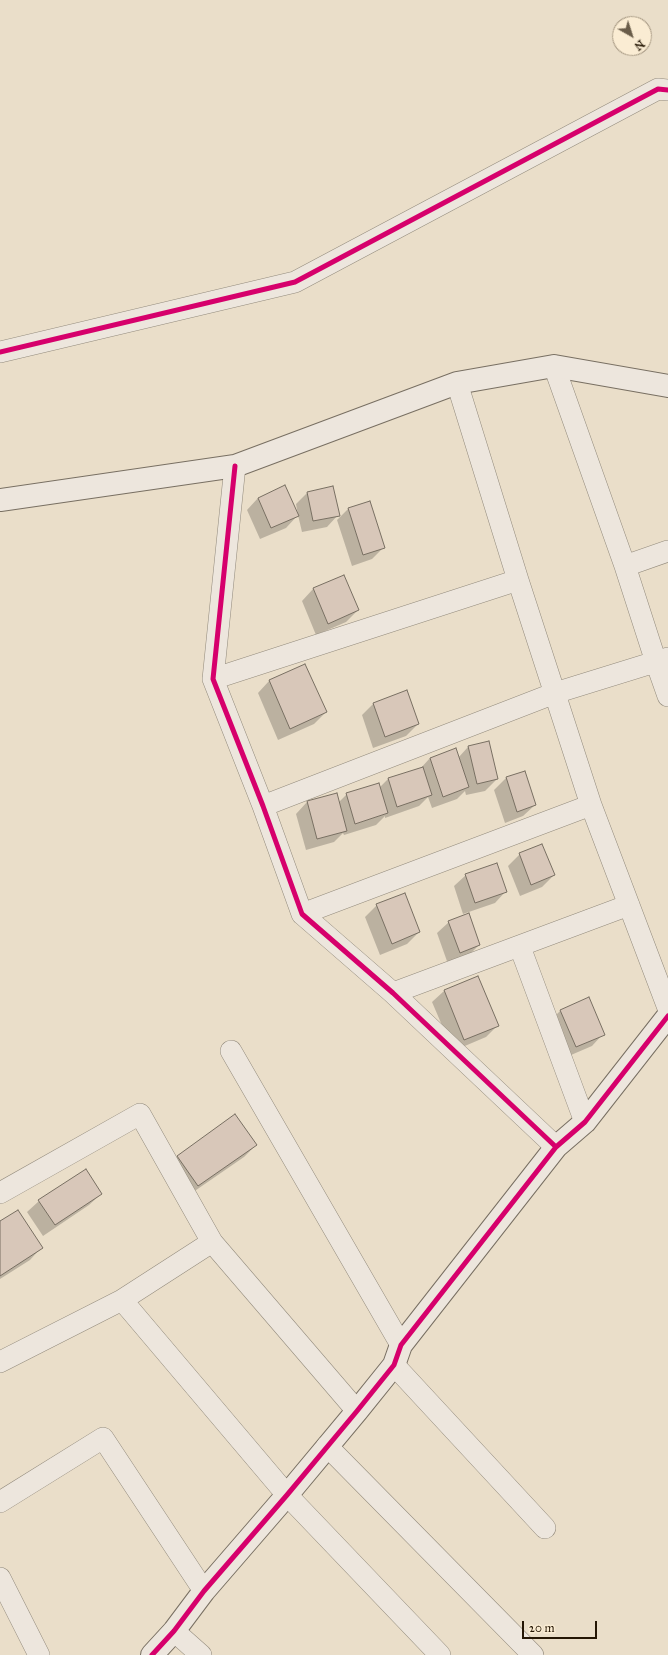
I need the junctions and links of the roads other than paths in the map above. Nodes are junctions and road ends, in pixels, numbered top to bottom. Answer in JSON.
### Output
{"nodes":[{"id":1,"x":668,"y":90,"type":"edge"},
{"id":2,"x":0,"y":352,"type":"edge"},
{"id":3,"x":554,"y":366,"type":"junction"},
{"id":4,"x":457,"y":383,"type":"junction"},
{"id":5,"x":668,"y":386,"type":"edge"},
{"id":6,"x":235,"y":466,"type":"junction"},
{"id":7,"x":0,"y":500,"type":"edge"},
{"id":8,"x":668,"y":551,"type":"edge"},
{"id":9,"x":625,"y":566,"type":"junction"},
{"id":10,"x":518,"y":580,"type":"junction"},
{"id":11,"x":662,"y":660,"type":"edge"},
{"id":12,"x":213,"y":679,"type":"junction"},
{"id":13,"x":555,"y":693,"type":"junction"},
{"id":14,"x":668,"y":696,"type":"edge"},
{"id":15,"x":591,"y":805,"type":"junction"},
{"id":16,"x":263,"y":806,"type":"junction"},
{"id":17,"x":630,"y":905,"type":"junction"},
{"id":18,"x":302,"y":914,"type":"junction"},
{"id":19,"x":520,"y":947,"type":"junction"},
{"id":20,"x":393,"y":993,"type":"junction"},
{"id":21,"x":668,"y":1008,"type":"edge"},
{"id":22,"x":668,"y":1016,"type":"edge"},
{"id":23,"x":231,"y":1051,"type":"dead end"},
{"id":24,"x":585,"y":1122,"type":"junction"},
{"id":25,"x":556,"y":1147,"type":"junction"},
{"id":26,"x":0,"y":1193,"type":"edge"},
{"id":27,"x":212,"y":1242,"type":"junction"},
{"id":28,"x":122,"y":1300,"type":"junction"},
{"id":29,"x":397,"y":1355,"type":"junction"},
{"id":30,"x":2,"y":1357,"type":"edge"},
{"id":31,"x":356,"y":1411,"type":"junction"},
{"id":32,"x":328,"y":1446,"type":"junction"},
{"id":33,"x":287,"y":1495,"type":"junction"},
{"id":34,"x":0,"y":1502,"type":"edge"},
{"id":35,"x":545,"y":1528,"type":"dead end"},
{"id":36,"x":0,"y":1578,"type":"edge"},
{"id":37,"x":204,"y":1591,"type":"junction"},
{"id":38,"x":174,"y":1631,"type":"junction"},
{"id":39,"x":38,"y":1655,"type":"edge"},
{"id":40,"x":152,"y":1655,"type":"edge"},
{"id":41,"x":201,"y":1655,"type":"edge"},
{"id":42,"x":440,"y":1655,"type":"edge"},
{"id":43,"x":534,"y":1655,"type":"edge"}],
"edges":[{"from":1,"to":2,"type":"street"},
{"from":3,"to":4,"type":"street"},
{"from":3,"to":5,"type":"street"},
{"from":3,"to":9,"type":"street"},
{"from":4,"to":6,"type":"street"},
{"from":4,"to":10,"type":"street"},
{"from":6,"to":7,"type":"street"},
{"from":6,"to":12,"type":"street"},
{"from":8,"to":9,"type":"street"},
{"from":9,"to":11,"type":"street"},
{"from":10,"to":12,"type":"street"},
{"from":10,"to":13,"type":"street"},
{"from":11,"to":13,"type":"street"},
{"from":11,"to":14,"type":"street"},
{"from":12,"to":16,"type":"street"},
{"from":13,"to":15,"type":"street"},
{"from":13,"to":16,"type":"street"},
{"from":15,"to":17,"type":"street"},
{"from":15,"to":18,"type":"street"},
{"from":16,"to":18,"type":"street"},
{"from":17,"to":19,"type":"street"},
{"from":17,"to":21,"type":"street"},
{"from":18,"to":20,"type":"street"},
{"from":19,"to":20,"type":"street"},
{"from":19,"to":24,"type":"street"},
{"from":20,"to":25,"type":"street"},
{"from":22,"to":24,"type":"street"},
{"from":23,"to":29,"type":"street"},
{"from":24,"to":25,"type":"street"},
{"from":25,"to":29,"type":"street"},
{"from":26,"to":27,"type":"street"},
{"from":27,"to":28,"type":"street"},
{"from":27,"to":31,"type":"street"},
{"from":28,"to":30,"type":"street"},
{"from":28,"to":33,"type":"street"},
{"from":29,"to":31,"type":"street"},
{"from":29,"to":35,"type":"street"},
{"from":31,"to":32,"type":"street"},
{"from":32,"to":33,"type":"street"},
{"from":32,"to":43,"type":"street"},
{"from":33,"to":37,"type":"street"},
{"from":33,"to":42,"type":"street"},
{"from":34,"to":37,"type":"street"},
{"from":36,"to":39,"type":"street"},
{"from":37,"to":38,"type":"street"},
{"from":38,"to":40,"type":"street"},
{"from":38,"to":41,"type":"street"}]}
